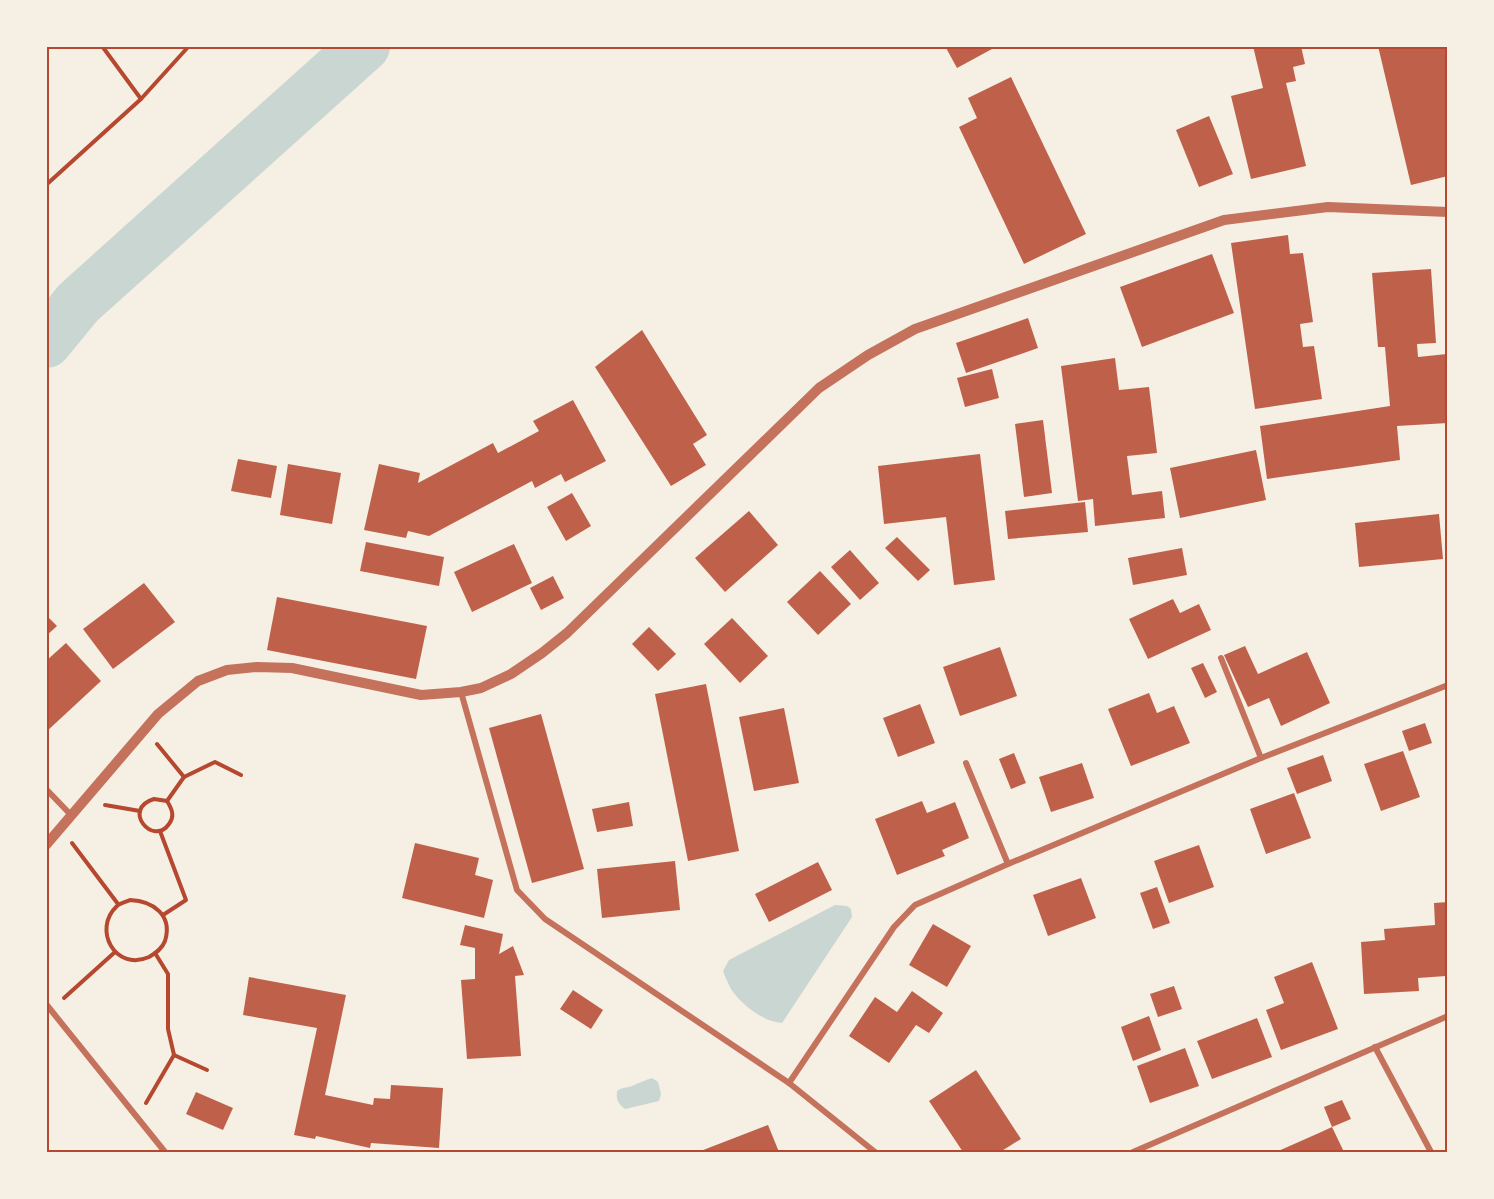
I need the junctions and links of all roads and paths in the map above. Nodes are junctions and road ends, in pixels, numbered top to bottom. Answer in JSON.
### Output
{"nodes":[{"id":1,"x":102,"y":46,"type":"edge"},
{"id":2,"x":189,"y":46,"type":"edge"},
{"id":3,"x":141,"y":99,"type":"junction"},
{"id":4,"x":46,"y":185,"type":"edge"},
{"id":5,"x":1448,"y":212,"type":"edge"},
{"id":6,"x":1221,"y":658,"type":"dead end"},
{"id":7,"x":1448,"y":685,"type":"edge"},
{"id":8,"x":461,"y":692,"type":"junction"},
{"id":9,"x":145,"y":729,"type":"junction"},
{"id":10,"x":1262,"y":758,"type":"junction"},
{"id":11,"x":966,"y":763,"type":"dead end"},
{"id":12,"x":241,"y":775,"type":"dead end"},
{"id":13,"x":184,"y":777,"type":"junction"},
{"id":14,"x":46,"y":789,"type":"edge"},
{"id":15,"x":167,"y":801,"type":"junction"},
{"id":16,"x":82,"y":802,"type":"junction"},
{"id":17,"x":140,"y":811,"type":"junction"},
{"id":18,"x":71,"y":815,"type":"junction"},
{"id":19,"x":61,"y":828,"type":"junction"},
{"id":20,"x":160,"y":831,"type":"junction"},
{"id":21,"x":46,"y":845,"type":"edge"},
{"id":22,"x":1008,"y":864,"type":"junction"},
{"id":23,"x":118,"y":904,"type":"junction"},
{"id":24,"x":163,"y":915,"type":"junction"},
{"id":25,"x":115,"y":952,"type":"junction"},
{"id":26,"x":155,"y":953,"type":"junction"},
{"id":27,"x":49,"y":1007,"type":"edge"},
{"id":28,"x":1448,"y":1016,"type":"edge"},
{"id":29,"x":1375,"y":1047,"type":"junction"},
{"id":30,"x":174,"y":1055,"type":"junction"},
{"id":31,"x":207,"y":1070,"type":"dead end"},
{"id":32,"x":789,"y":1083,"type":"junction"},
{"id":33,"x":137,"y":1118,"type":"junction"},
{"id":34,"x":165,"y":1152,"type":"edge"},
{"id":35,"x":875,"y":1152,"type":"edge"},
{"id":36,"x":1133,"y":1152,"type":"edge"},
{"id":37,"x":1431,"y":1152,"type":"edge"}],
"edges":[{"from":1,"to":3,"type":"path"},
{"from":2,"to":3,"type":"path"},
{"from":3,"to":4,"type":"path"},
{"from":5,"to":8,"type":"street"},
{"from":6,"to":10,"type":"street"},
{"from":7,"to":10,"type":"street"},
{"from":8,"to":9,"type":"street"},
{"from":8,"to":32,"type":"street"},
{"from":9,"to":13,"type":"path"},
{"from":9,"to":16,"type":"street"},
{"from":10,"to":22,"type":"street"},
{"from":11,"to":22,"type":"street"},
{"from":12,"to":13,"type":"path"},
{"from":13,"to":15,"type":"path"},
{"from":14,"to":18,"type":"street"},
{"from":15,"to":17,"type":"path"},
{"from":15,"to":20,"type":"path"},
{"from":16,"to":17,"type":"path"},
{"from":16,"to":18,"type":"street"},
{"from":17,"to":20,"type":"path"},
{"from":18,"to":19,"type":"street"},
{"from":19,"to":21,"type":"street"},
{"from":19,"to":23,"type":"path"},
{"from":20,"to":24,"type":"path"},
{"from":22,"to":32,"type":"street"},
{"from":23,"to":24,"type":"path"},
{"from":23,"to":25,"type":"path"},
{"from":24,"to":26,"type":"path"},
{"from":25,"to":26,"type":"path"},
{"from":25,"to":27,"type":"path"},
{"from":26,"to":30,"type":"path"},
{"from":27,"to":33,"type":"street"},
{"from":28,"to":29,"type":"street"},
{"from":29,"to":36,"type":"street"},
{"from":29,"to":37,"type":"street"},
{"from":30,"to":31,"type":"path"},
{"from":30,"to":33,"type":"path"},
{"from":32,"to":35,"type":"street"},
{"from":33,"to":34,"type":"street"}]}
